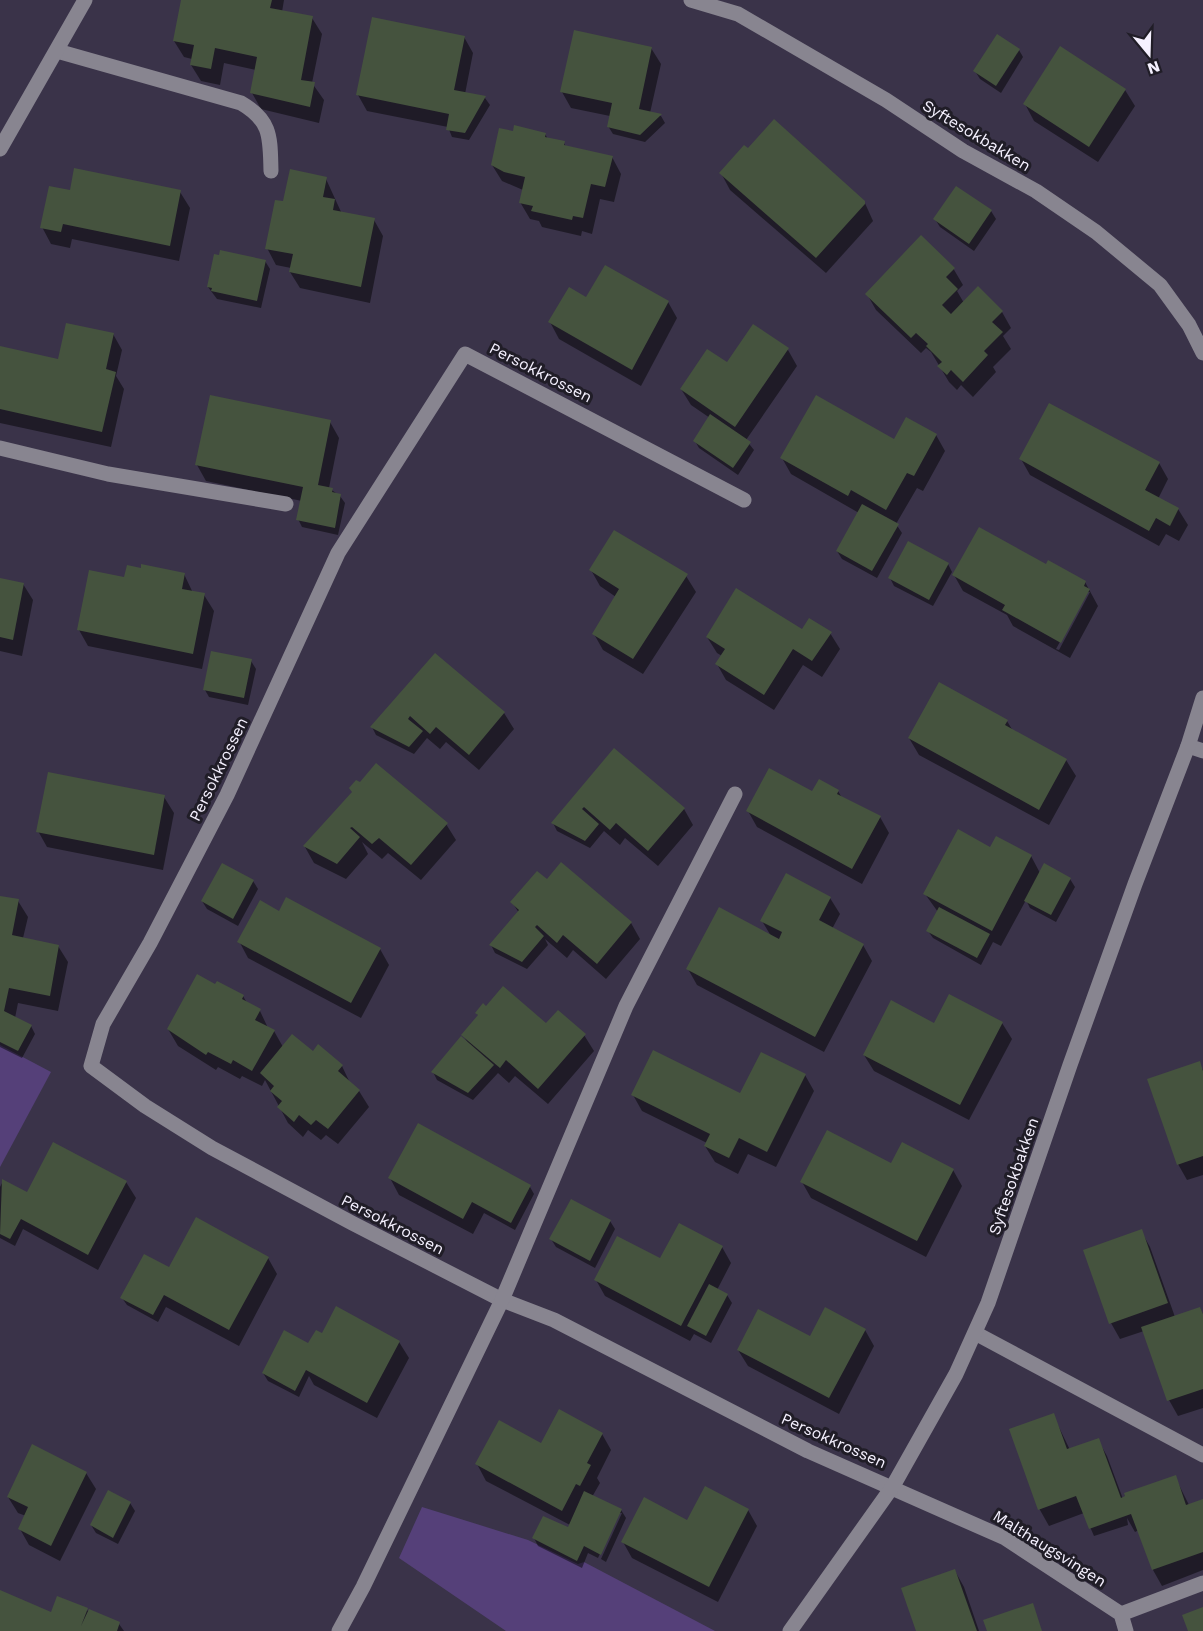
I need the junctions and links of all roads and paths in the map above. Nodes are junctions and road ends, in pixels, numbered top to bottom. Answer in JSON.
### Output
{"nodes":[{"id":1,"x":85,"y":0,"type":"edge"},
{"id":2,"x":691,"y":0,"type":"edge"},
{"id":3,"x":57,"y":51,"type":"junction"},
{"id":4,"x":0,"y":149,"type":"edge"},
{"id":5,"x":271,"y":171,"type":"dead end"},
{"id":6,"x":1203,"y":353,"type":"edge"},
{"id":7,"x":0,"y":448,"type":"edge"},
{"id":8,"x":744,"y":500,"type":"dead end"},
{"id":9,"x":286,"y":504,"type":"dead end"},
{"id":10,"x":1203,"y":698,"type":"edge"},
{"id":11,"x":1196,"y":748,"type":"edge"},
{"id":12,"x":735,"y":794,"type":"dead end"},
{"id":13,"x":502,"y":1300,"type":"junction"},
{"id":14,"x":975,"y":1333,"type":"junction"},
{"id":15,"x":1203,"y":1455,"type":"edge"},
{"id":16,"x":893,"y":1486,"type":"junction"},
{"id":17,"x":1203,"y":1583,"type":"edge"},
{"id":18,"x":1121,"y":1614,"type":"junction"},
{"id":19,"x":339,"y":1631,"type":"edge"},
{"id":20,"x":790,"y":1631,"type":"edge"},
{"id":21,"x":1126,"y":1631,"type":"edge"}],
"edges":[{"from":1,"to":3,"type":"street"},
{"from":2,"to":6,"type":"street","name":"Syftesokbakken"},
{"from":3,"to":4,"type":"street"},
{"from":3,"to":5,"type":"street"},
{"from":7,"to":9,"type":"street"},
{"from":8,"to":13,"type":"street","name":"Persokkrossen"},
{"from":10,"to":11,"type":"street","name":"Syftesokbakken"},
{"from":11,"to":14,"type":"street","name":"Syftesokbakken"},
{"from":12,"to":13,"type":"street"},
{"from":13,"to":16,"type":"street","name":"Persokkrossen"},
{"from":13,"to":19,"type":"street"},
{"from":14,"to":15,"type":"street"},
{"from":14,"to":16,"type":"street","name":"Syftesokbakken"},
{"from":16,"to":18,"type":"street","name":"Malthaugsvingen"},
{"from":16,"to":20,"type":"street","name":"Syftesokbakken"},
{"from":17,"to":18,"type":"street"},
{"from":18,"to":21,"type":"street"}]}
